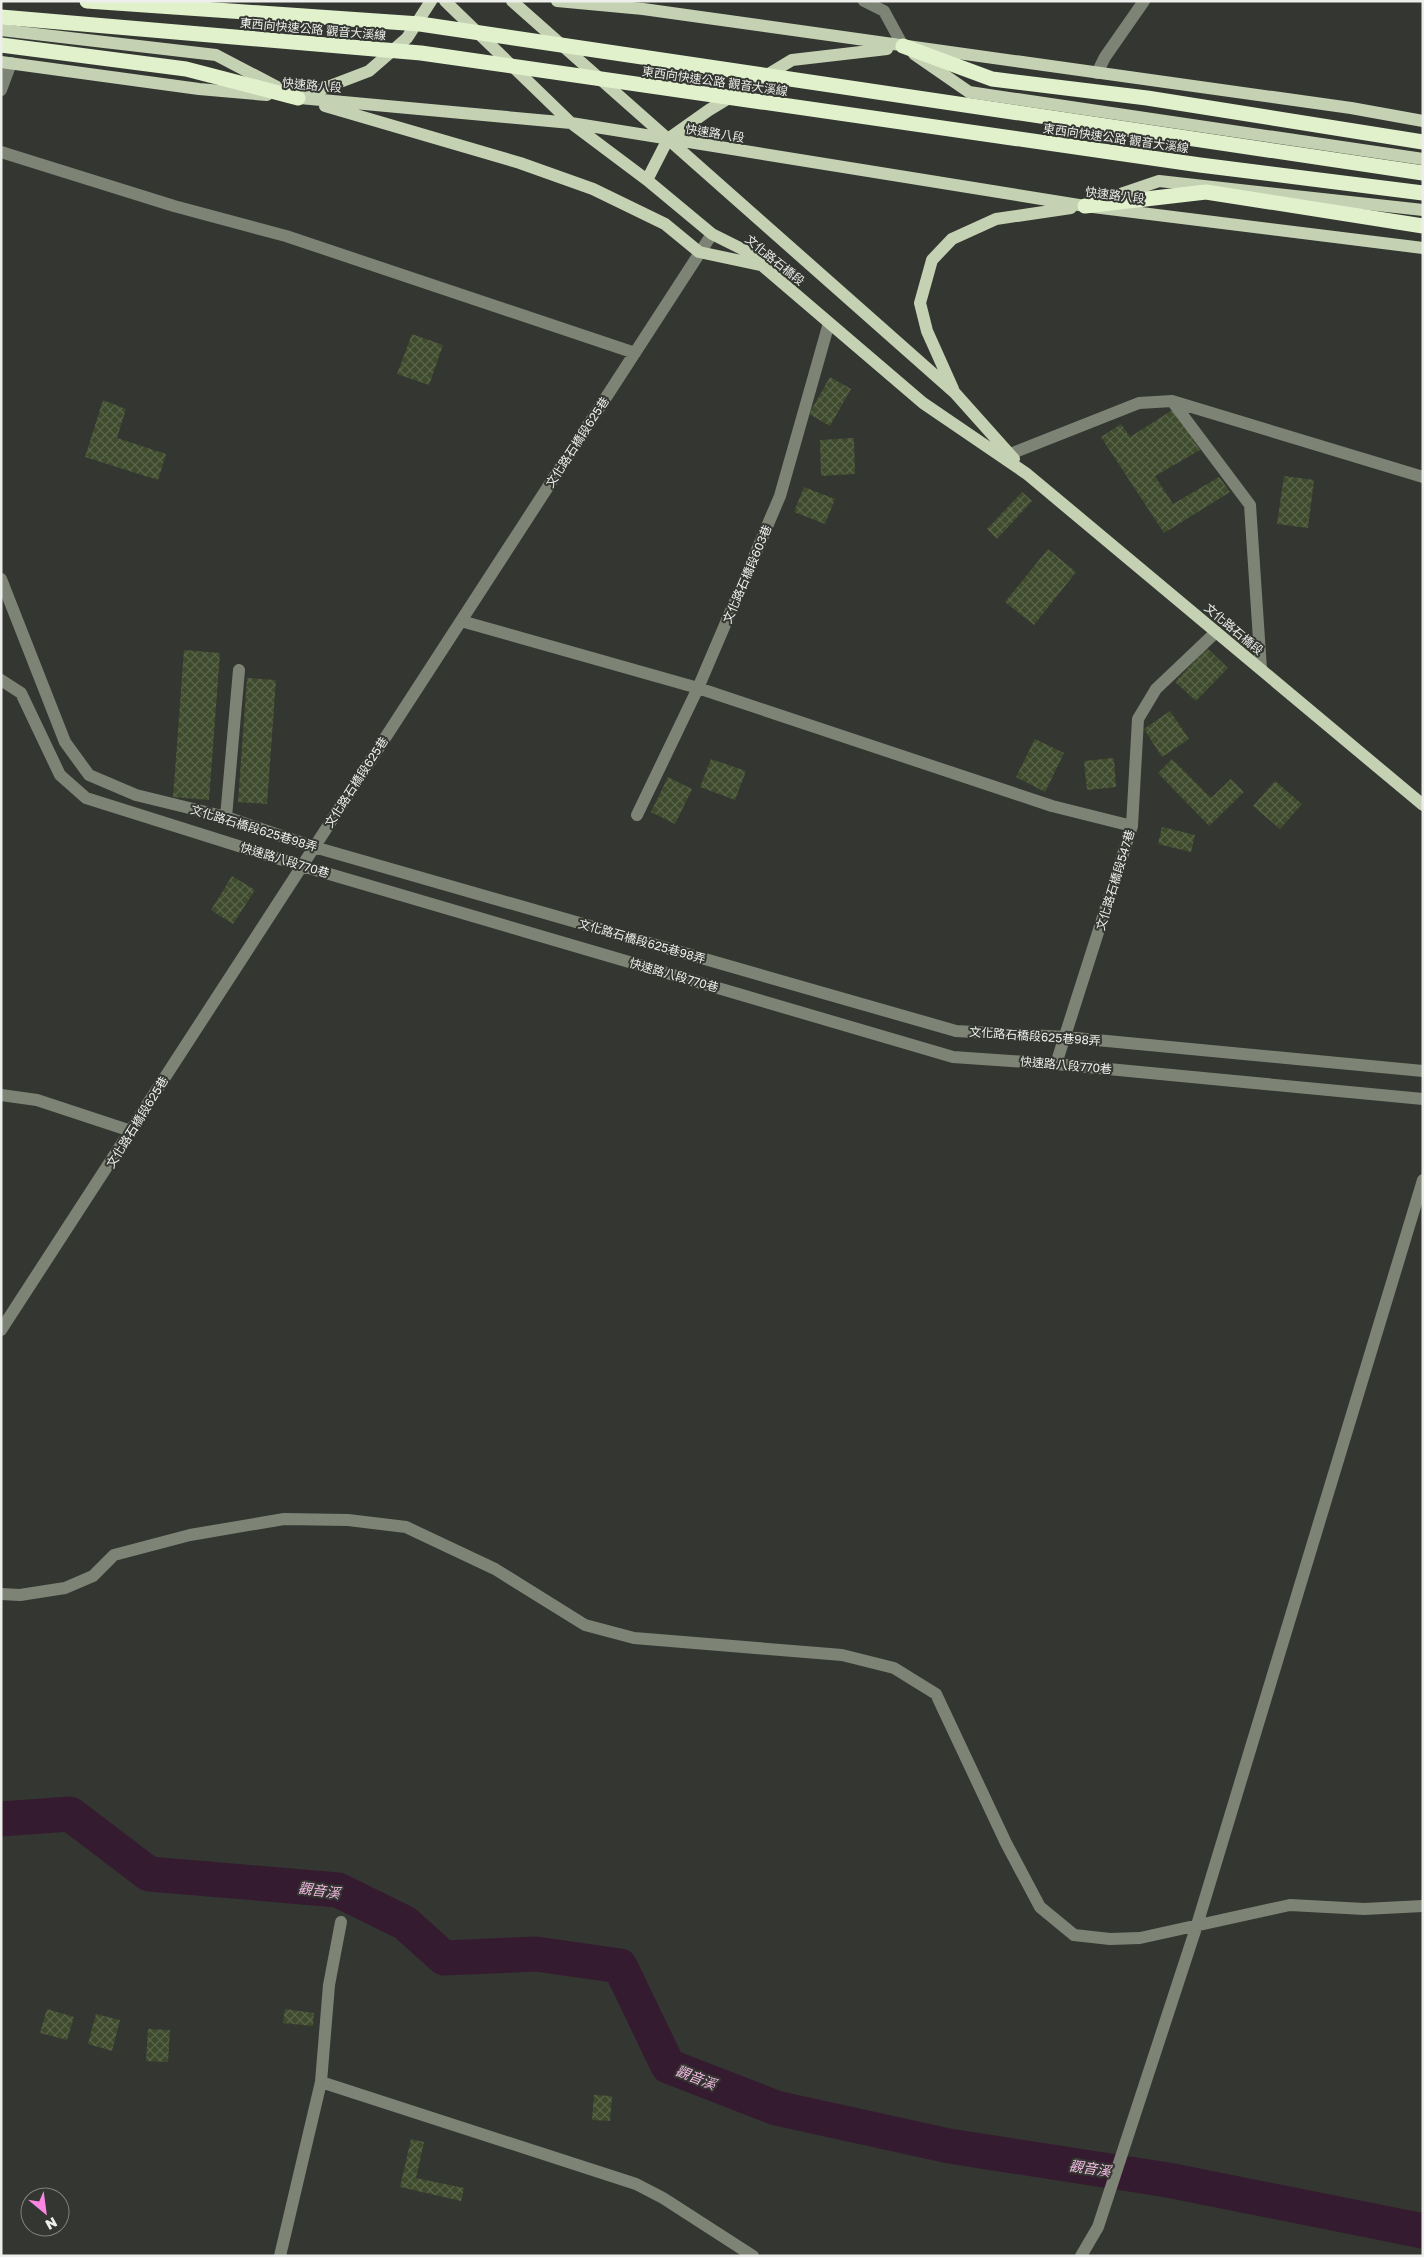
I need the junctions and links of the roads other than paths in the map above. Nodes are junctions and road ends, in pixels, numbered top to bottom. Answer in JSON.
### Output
{"nodes":[{"id":1,"x":87,"y":1,"type":"edge"},
{"id":2,"x":431,"y":1,"type":"edge"},
{"id":3,"x":445,"y":1,"type":"edge"},
{"id":4,"x":512,"y":1,"type":"edge"},
{"id":5,"x":557,"y":1,"type":"edge"},
{"id":6,"x":631,"y":1,"type":"edge"},
{"id":7,"x":864,"y":1,"type":"edge"},
{"id":8,"x":1144,"y":1,"type":"edge"},
{"id":9,"x":642,"y":9,"type":"junction"},
{"id":10,"x":1,"y":17,"type":"edge"},
{"id":11,"x":1,"y":30,"type":"edge"},
{"id":12,"x":1,"y":45,"type":"edge"},
{"id":13,"x":903,"y":46,"type":"junction"},
{"id":14,"x":6,"y":62,"type":"edge"},
{"id":15,"x":1097,"y":73,"type":"junction"},
{"id":16,"x":1,"y":90,"type":"edge"},
{"id":17,"x":298,"y":98,"type":"junction"},
{"id":18,"x":1423,"y":121,"type":"edge"},
{"id":19,"x":570,"y":123,"type":"junction"},
{"id":20,"x":668,"y":139,"type":"junction"},
{"id":21,"x":1423,"y":142,"type":"edge"},
{"id":22,"x":1,"y":152,"type":"edge"},
{"id":23,"x":1423,"y":159,"type":"edge"},
{"id":24,"x":1423,"y":174,"type":"edge"},
{"id":25,"x":647,"y":180,"type":"junction"},
{"id":26,"x":1423,"y":193,"type":"edge"},
{"id":27,"x":1085,"y":206,"type":"junction"},
{"id":28,"x":1423,"y":210,"type":"edge"},
{"id":29,"x":1423,"y":226,"type":"edge"},
{"id":30,"x":712,"y":234,"type":"junction"},
{"id":31,"x":1423,"y":248,"type":"edge"},
{"id":32,"x":699,"y":252,"type":"junction"},
{"id":33,"x":762,"y":266,"type":"junction"},
{"id":34,"x":829,"y":323,"type":"junction"},
{"id":35,"x":635,"y":353,"type":"junction"},
{"id":36,"x":955,"y":393,"type":"junction"},
{"id":37,"x":1172,"y":401,"type":"junction"},
{"id":38,"x":1010,"y":454,"type":"junction"},
{"id":39,"x":1027,"y":474,"type":"junction"},
{"id":40,"x":1423,"y":477,"type":"edge"},
{"id":41,"x":1,"y":579,"type":"edge"},
{"id":42,"x":462,"y":621,"type":"junction"},
{"id":43,"x":1216,"y":632,"type":"junction"},
{"id":44,"x":1261,"y":669,"type":"junction"},
{"id":45,"x":239,"y":670,"type":"dead end"},
{"id":46,"x":1,"y":680,"type":"edge"},
{"id":47,"x":698,"y":688,"type":"junction"},
{"id":48,"x":1423,"y":805,"type":"edge"},
{"id":49,"x":637,"y":815,"type":"dead end"},
{"id":50,"x":226,"y":817,"type":"junction"},
{"id":51,"x":1132,"y":826,"type":"junction"},
{"id":52,"x":314,"y":847,"type":"junction"},
{"id":53,"x":302,"y":866,"type":"junction"},
{"id":54,"x":1065,"y":1037,"type":"junction"},
{"id":55,"x":1056,"y":1064,"type":"junction"},
{"id":56,"x":1423,"y":1071,"type":"edge"},
{"id":57,"x":1,"y":1095,"type":"edge"},
{"id":58,"x":1423,"y":1100,"type":"edge"},
{"id":59,"x":131,"y":1131,"type":"junction"},
{"id":60,"x":1423,"y":1180,"type":"edge"},
{"id":61,"x":1,"y":1330,"type":"edge"},
{"id":62,"x":1,"y":1594,"type":"edge"},
{"id":63,"x":1423,"y":1906,"type":"edge"},
{"id":64,"x":341,"y":1922,"type":"dead end"},
{"id":65,"x":1197,"y":1925,"type":"junction"},
{"id":66,"x":321,"y":2082,"type":"junction"},
{"id":67,"x":280,"y":2256,"type":"edge"},
{"id":68,"x":753,"y":2256,"type":"edge"},
{"id":69,"x":1081,"y":2256,"type":"edge"}],
"edges":[{"from":1,"to":24,"type":"highway","name":"東西向快速公路 觀音大溪線","bridge":true},
{"from":2,"to":17,"type":"main road"},
{"from":3,"to":19,"type":"main road","name":"文化路石橋段"},
{"from":4,"to":20,"type":"main road","name":"文化路石橋段"},
{"from":5,"to":9,"type":"main road"},
{"from":6,"to":9,"type":"main road"},
{"from":7,"to":13,"type":"street"},
{"from":8,"to":15,"type":"street"},
{"from":9,"to":13,"type":"main road"},
{"from":10,"to":26,"type":"highway","name":"東西向快速公路 觀音大溪線","bridge":true},
{"from":11,"to":17,"type":"main road"},
{"from":12,"to":17,"type":"highway"},
{"from":13,"to":15,"type":"main road"},
{"from":13,"to":20,"type":"main road"},
{"from":13,"to":21,"type":"highway"},
{"from":13,"to":23,"type":"main road"},
{"from":14,"to":16,"type":"street"},
{"from":14,"to":17,"type":"main road","name":"快速路八段"},
{"from":15,"to":18,"type":"main road"},
{"from":17,"to":19,"type":"main road","name":"快速路八段"},
{"from":17,"to":32,"type":"main road"},
{"from":19,"to":20,"type":"main road","name":"快速路八段"},
{"from":19,"to":25,"type":"main road","name":"文化路石橋段"},
{"from":20,"to":25,"type":"main road"},
{"from":20,"to":27,"type":"main road","name":"快速路八段"},
{"from":20,"to":36,"type":"main road","name":"文化路石橋段"},
{"from":22,"to":35,"type":"street"},
{"from":25,"to":30,"type":"main road","name":"文化路石橋段"},
{"from":27,"to":28,"type":"main road"},
{"from":27,"to":29,"type":"highway"},
{"from":27,"to":31,"type":"main road","name":"快速路八段"},
{"from":27,"to":36,"type":"main road"},
{"from":30,"to":32,"type":"street","name":"文化路石橋段625巷"},
{"from":30,"to":33,"type":"main road","name":"文化路石橋段"},
{"from":32,"to":33,"type":"main road"},
{"from":32,"to":35,"type":"street","name":"文化路石橋段625巷"},
{"from":33,"to":34,"type":"main road","name":"文化路石橋段"},
{"from":34,"to":39,"type":"main road","name":"文化路石橋段"},
{"from":34,"to":47,"type":"street","name":"文化路石橋段603巷"},
{"from":35,"to":42,"type":"street","name":"文化路石橋段625巷"},
{"from":36,"to":38,"type":"main road","name":"文化路石橋段"},
{"from":37,"to":38,"type":"street"},
{"from":37,"to":40,"type":"street"},
{"from":37,"to":44,"type":"street"},
{"from":38,"to":39,"type":"main road","name":"文化路石橋段"},
{"from":39,"to":43,"type":"main road","name":"文化路石橋段"},
{"from":41,"to":50,"type":"street","name":"文化路石橋段625巷98弄"},
{"from":42,"to":47,"type":"street"},
{"from":42,"to":52,"type":"street","name":"文化路石橋段625巷"},
{"from":43,"to":44,"type":"main road","name":"文化路石橋段"},
{"from":43,"to":51,"type":"street","name":"文化路石橋段547巷"},
{"from":44,"to":48,"type":"main road","name":"文化路石橋段"},
{"from":45,"to":50,"type":"street"},
{"from":46,"to":53,"type":"street","name":"快速路八段770巷"},
{"from":47,"to":49,"type":"street","name":"文化路石橋段603巷"},
{"from":47,"to":51,"type":"street"},
{"from":50,"to":52,"type":"street","name":"文化路石橋段625巷98弄"},
{"from":51,"to":54,"type":"street","name":"文化路石橋段547巷"},
{"from":52,"to":53,"type":"street","name":"文化路石橋段625巷"},
{"from":52,"to":54,"type":"street","name":"文化路石橋段625巷98弄"},
{"from":53,"to":55,"type":"street","name":"快速路八段770巷"},
{"from":53,"to":59,"type":"street","name":"文化路石橋段625巷"},
{"from":54,"to":55,"type":"street","name":"文化路石橋段547巷"},
{"from":54,"to":56,"type":"street","name":"文化路石橋段625巷98弄"},
{"from":55,"to":58,"type":"street","name":"快速路八段770巷"},
{"from":57,"to":59,"type":"street"},
{"from":59,"to":61,"type":"street","name":"文化路石橋段625巷"},
{"from":60,"to":65,"type":"street"},
{"from":62,"to":65,"type":"street"},
{"from":63,"to":65,"type":"street"},
{"from":64,"to":66,"type":"street"},
{"from":65,"to":69,"type":"street"},
{"from":66,"to":67,"type":"street"},
{"from":66,"to":68,"type":"street"}]}
